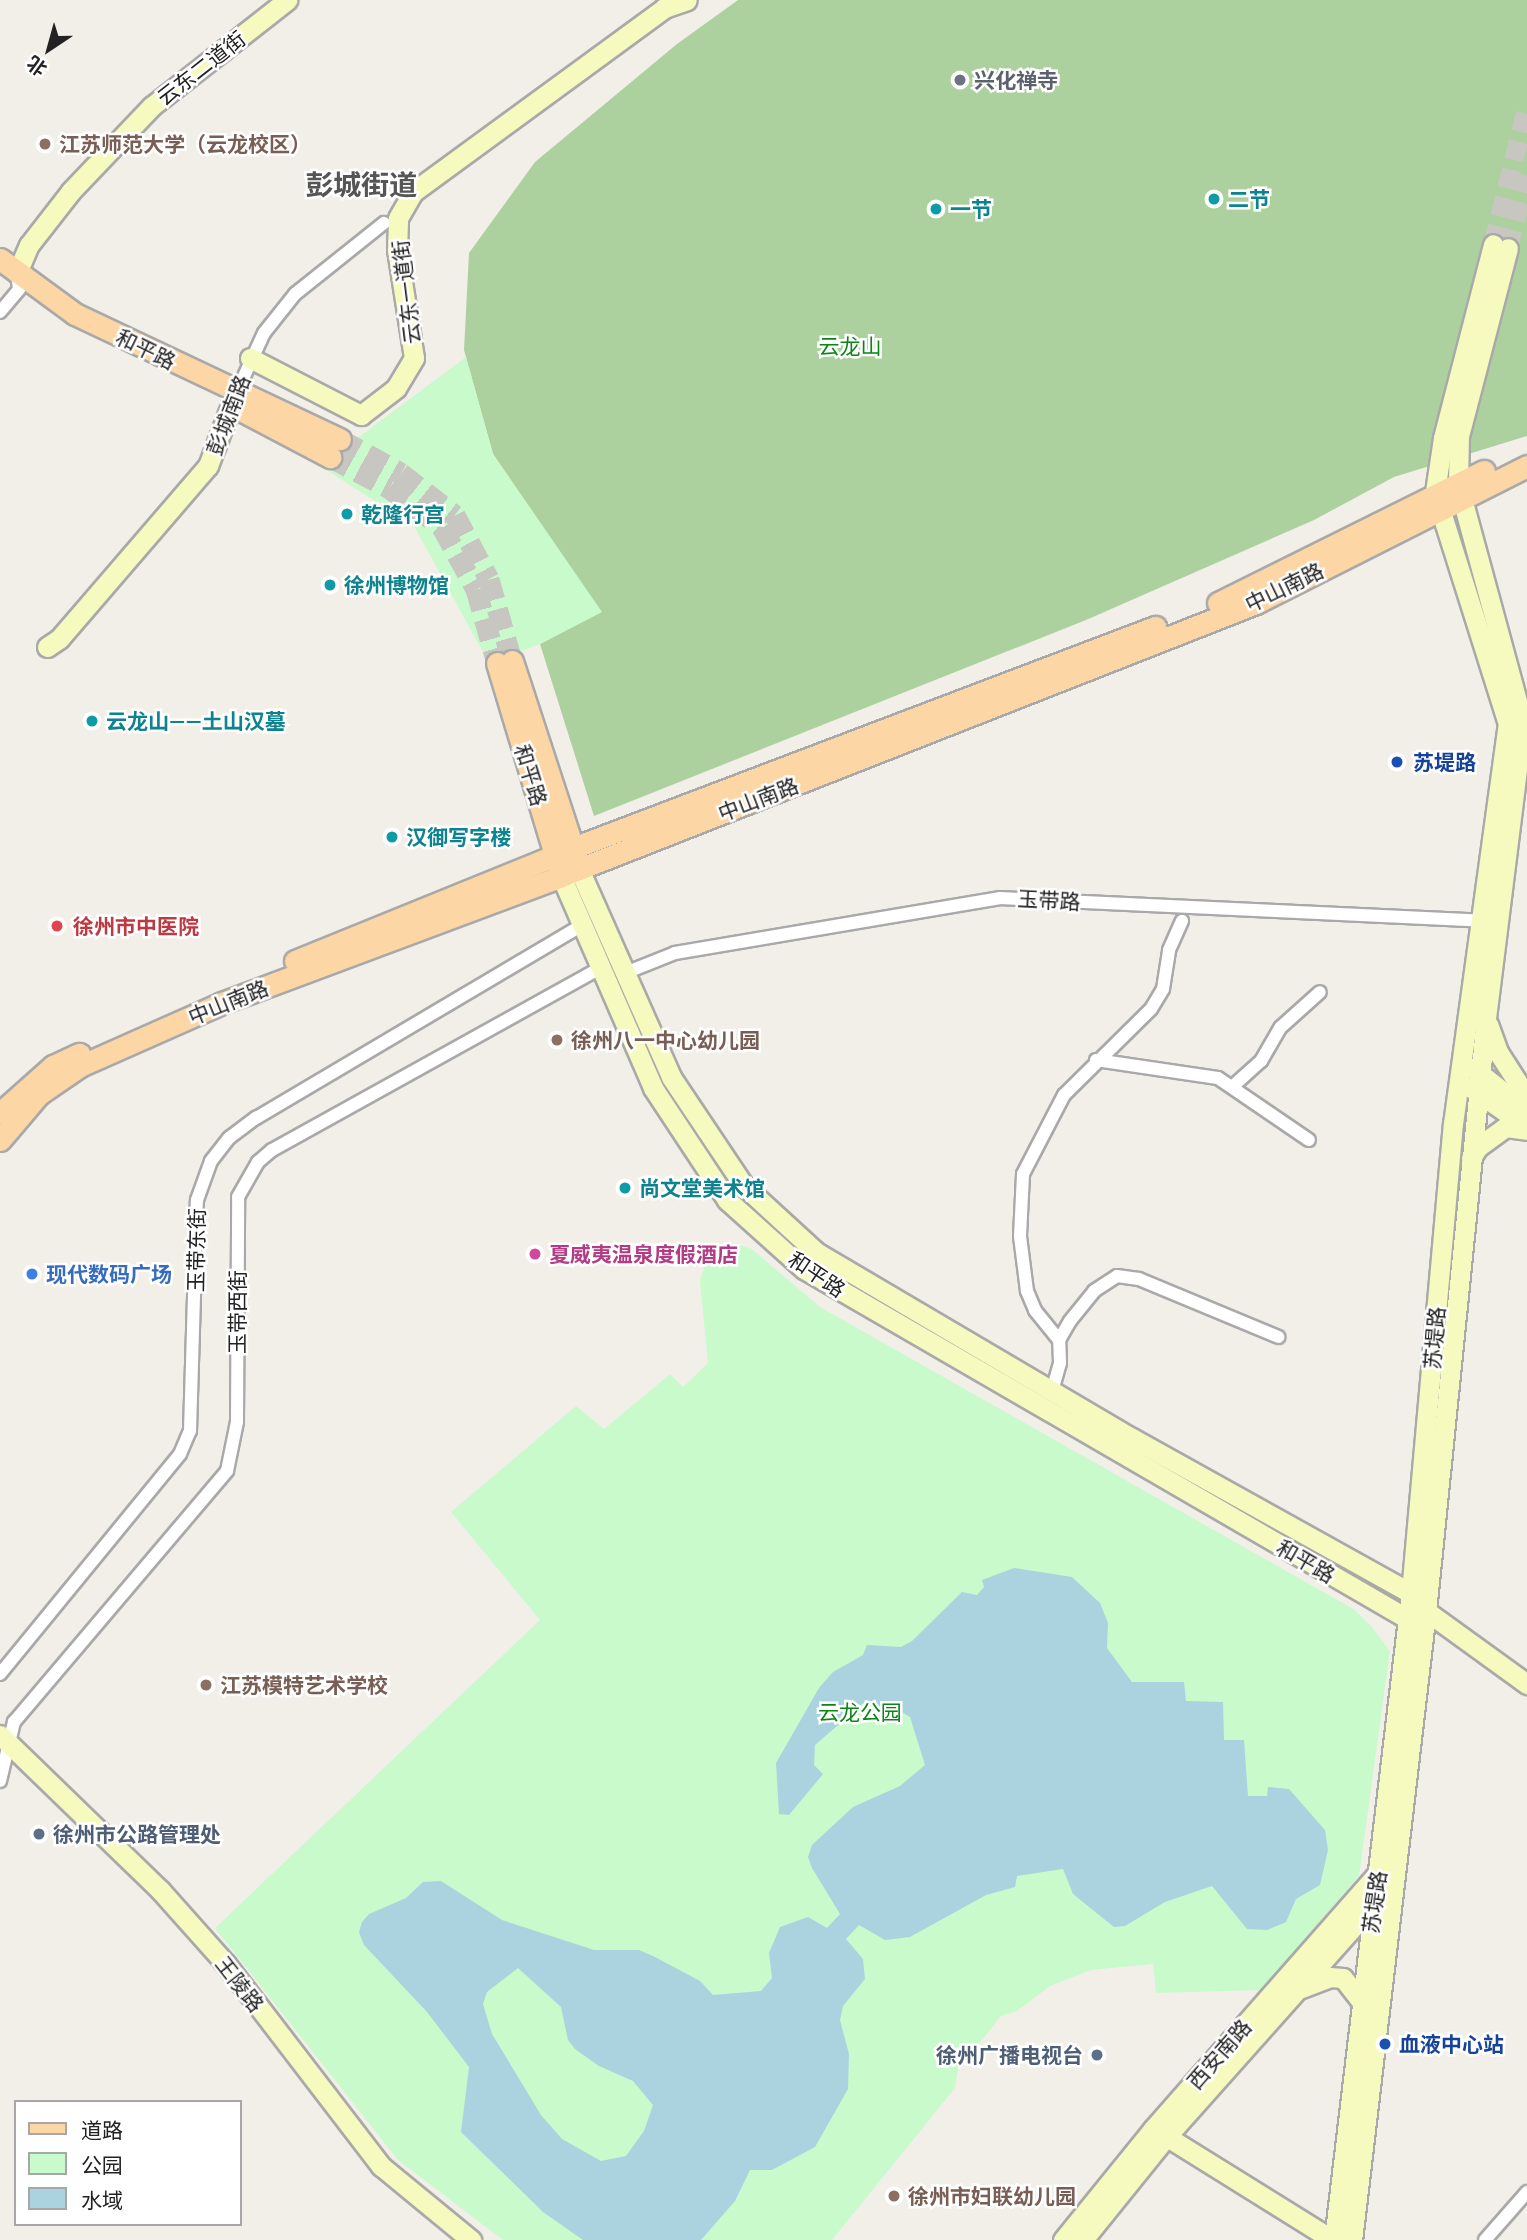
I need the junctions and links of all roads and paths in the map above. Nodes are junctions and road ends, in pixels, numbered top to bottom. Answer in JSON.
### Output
{"nodes":[{"id":1,"x":287,"y":0,"type":"edge"},
{"id":2,"x":687,"y":0,"type":"edge"},
{"id":3,"x":384,"y":223,"type":"dead end"},
{"id":4,"x":0,"y":259,"type":"edge"},
{"id":5,"x":12,"y":279,"type":"edge"},
{"id":6,"x":0,"y":312,"type":"edge"},
{"id":7,"x":250,"y":358,"type":"junction"},
{"id":8,"x":234,"y":400,"type":"junction"},
{"id":9,"x":335,"y":448,"type":"tunnel mouth"},
{"id":10,"x":1527,"y":452,"type":"edge"},
{"id":11,"x":1527,"y":466,"type":"edge"},
{"id":12,"x":1460,"y":490,"type":"junction"},
{"id":13,"x":1436,"y":500,"type":"junction"},
{"id":14,"x":47,"y":647,"type":"dead end"},
{"id":15,"x":505,"y":662,"type":"tunnel mouth"},
{"id":16,"x":567,"y":862,"type":"junction"},
{"id":17,"x":1495,"y":881,"type":"junction"},
{"id":18,"x":1488,"y":914,"type":"junction"},
{"id":19,"x":1181,"y":922,"type":"dead end"},
{"id":20,"x":581,"y":926,"type":"junction"},
{"id":21,"x":600,"y":968,"type":"junction"},
{"id":22,"x":625,"y":973,"type":"junction"},
{"id":23,"x":1320,"y":992,"type":"dead end"},
{"id":24,"x":1486,"y":1018,"type":"junction"},
{"id":25,"x":1096,"y":1059,"type":"junction"},
{"id":26,"x":1462,"y":1071,"type":"junction"},
{"id":27,"x":1480,"y":1073,"type":"junction"},
{"id":28,"x":1232,"y":1087,"type":"junction"},
{"id":29,"x":1478,"y":1093,"type":"junction"},
{"id":30,"x":1527,"y":1097,"type":"edge"},
{"id":31,"x":1527,"y":1111,"type":"edge"},
{"id":32,"x":0,"y":1113,"type":"edge"},
{"id":33,"x":1527,"y":1128,"type":"edge"},
{"id":34,"x":0,"y":1140,"type":"edge"},
{"id":35,"x":1309,"y":1140,"type":"dead end"},
{"id":36,"x":1471,"y":1158,"type":"junction"},
{"id":37,"x":1278,"y":1337,"type":"dead end"},
{"id":38,"x":1059,"y":1340,"type":"junction"},
{"id":39,"x":1052,"y":1391,"type":"junction"},
{"id":40,"x":1411,"y":1593,"type":"junction"},
{"id":41,"x":1417,"y":1615,"type":"junction"},
{"id":42,"x":0,"y":1674,"type":"edge"},
{"id":43,"x":1527,"y":1684,"type":"edge"},
{"id":44,"x":3,"y":1738,"type":"edge"},
{"id":45,"x":0,"y":1780,"type":"edge"},
{"id":46,"x":1387,"y":1877,"type":"junction"},
{"id":47,"x":1373,"y":1905,"type":"junction"},
{"id":48,"x":1297,"y":1990,"type":"junction"},
{"id":49,"x":1361,"y":2001,"type":"junction"},
{"id":50,"x":1160,"y":2133,"type":"junction"},
{"id":51,"x":1527,"y":2192,"type":"edge"},
{"id":52,"x":471,"y":2240,"type":"edge"},
{"id":53,"x":1063,"y":2240,"type":"edge"},
{"id":54,"x":1083,"y":2240,"type":"edge"},
{"id":55,"x":1334,"y":2240,"type":"edge"},
{"id":56,"x":1352,"y":2240,"type":"edge"},
{"id":57,"x":1485,"y":2240,"type":"edge"}],
"edges":[{"from":1,"to":5,"type":"main road","name":"云东二道街"},
{"from":2,"to":7,"type":"main road","name":"云东一道街"},
{"from":3,"to":7,"type":"street","name":"彭城南路"},
{"from":4,"to":5,"type":"main road","name":"和平路"},
{"from":5,"to":6,"type":"street"},
{"from":5,"to":8,"type":"main road","name":"和平路"},
{"from":7,"to":8,"type":"street","name":"彭城南路"},
{"from":8,"to":9,"type":"main road","name":"和平路"},
{"from":8,"to":14,"type":"main road","name":"彭城南路"},
{"from":10,"to":12,"type":"main road","name":"中山南路"},
{"from":11,"to":12,"type":"main road","name":"中山南路"},
{"from":12,"to":13,"type":"main road","name":"中山南路"},
{"from":12,"to":13,"type":"main road","name":"苏堤路"},
{"from":12,"to":17,"type":"main road","name":"苏堤路"},
{"from":13,"to":16,"type":"main road","name":"中山南路"},
{"from":13,"to":17,"type":"main road","name":"苏堤路"},
{"from":15,"to":16,"type":"main road","name":"和平路"},
{"from":16,"to":20,"type":"main road","name":"和平路"},
{"from":16,"to":22,"type":"main road","name":"和平路"},
{"from":16,"to":32,"type":"main road","name":"中山南路"},
{"from":16,"to":34,"type":"main road","name":"中山南路"},
{"from":17,"to":18,"type":"main road","name":"苏堤路"},
{"from":18,"to":22,"type":"street","name":"玉带路"},
{"from":18,"to":24,"type":"main road","name":"苏堤路"},
{"from":18,"to":26,"type":"main road","name":"苏堤路"},
{"from":19,"to":25,"type":"street"},
{"from":20,"to":21,"type":"main road","name":"和平路"},
{"from":20,"to":42,"type":"street","name":"玉带东街"},
{"from":21,"to":41,"type":"main road","name":"和平路"},
{"from":21,"to":44,"type":"street","name":"玉带西街"},
{"from":22,"to":39,"type":"main road","name":"和平路"},
{"from":23,"to":28,"type":"street"},
{"from":24,"to":27,"type":"main road","name":"苏堤路"},
{"from":24,"to":30,"type":"main road"},
{"from":25,"to":28,"type":"street"},
{"from":25,"to":38,"type":"street"},
{"from":26,"to":27,"type":"main road"},
{"from":26,"to":29,"type":"main road"},
{"from":26,"to":40,"type":"main road","name":"苏堤路"},
{"from":27,"to":29,"type":"main road","name":"苏堤路"},
{"from":27,"to":31,"type":"main road"},
{"from":28,"to":35,"type":"street"},
{"from":29,"to":33,"type":"main road"},
{"from":29,"to":36,"type":"main road","name":"苏堤路"},
{"from":33,"to":36,"type":"main road"},
{"from":36,"to":41,"type":"main road","name":"苏堤路"},
{"from":37,"to":38,"type":"street"},
{"from":38,"to":39,"type":"street"},
{"from":39,"to":40,"type":"main road","name":"和平路"},
{"from":40,"to":41,"type":"main road","name":"苏堤路"},
{"from":41,"to":43,"type":"main road","name":"和平路"},
{"from":41,"to":46,"type":"main road","name":"苏堤路"},
{"from":44,"to":45,"type":"street","name":"玉带西街"},
{"from":44,"to":52,"type":"main road","name":"王陵路"},
{"from":46,"to":47,"type":"main road","name":"苏堤路"},
{"from":46,"to":50,"type":"main road","name":"西安南路"},
{"from":46,"to":56,"type":"main road","name":"苏堤路"},
{"from":47,"to":48,"type":"main road","name":"西安南路"},
{"from":47,"to":49,"type":"main road","name":"苏堤路"},
{"from":48,"to":49,"type":"main road"},
{"from":48,"to":50,"type":"main road","name":"西安南路"},
{"from":49,"to":55,"type":"main road","name":"苏堤路"},
{"from":50,"to":53,"type":"main road","name":"西安南路"},
{"from":50,"to":54,"type":"main road","name":"西安南路"},
{"from":50,"to":55,"type":"main road"},
{"from":51,"to":57,"type":"street"}]}
